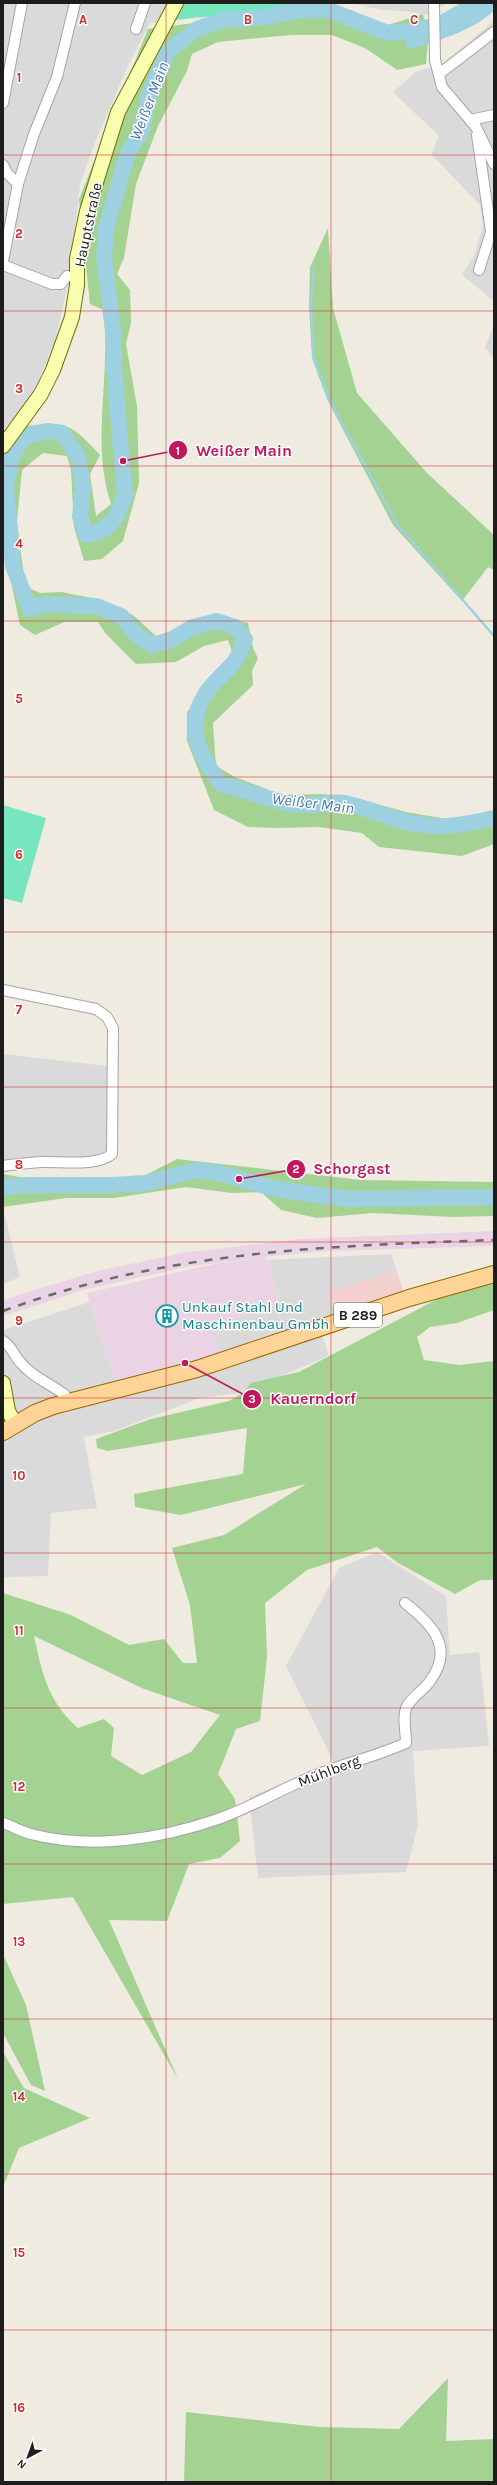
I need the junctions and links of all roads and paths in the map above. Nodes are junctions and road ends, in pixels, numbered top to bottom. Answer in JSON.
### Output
{"nodes":[{"id":1,"x":22,"y":3,"type":"edge"},
{"id":2,"x":75,"y":3,"type":"edge"},
{"id":3,"x":146,"y":3,"type":"edge"},
{"id":4,"x":176,"y":3,"type":"edge"},
{"id":5,"x":434,"y":3,"type":"edge"},
{"id":6,"x":136,"y":29,"type":"dead end"},
{"id":7,"x":494,"y":32,"type":"edge"},
{"id":8,"x":439,"y":74,"type":"junction"},
{"id":9,"x":3,"y":103,"type":"edge"},
{"id":10,"x":494,"y":115,"type":"edge"},
{"id":11,"x":473,"y":123,"type":"junction"},
{"id":12,"x":494,"y":164,"type":"edge"},
{"id":13,"x":3,"y":165,"type":"edge"},
{"id":14,"x":18,"y":184,"type":"junction"},
{"id":15,"x":3,"y":261,"type":"edge"},
{"id":16,"x":3,"y":264,"type":"edge"},
{"id":17,"x":479,"y":270,"type":"dead end"},
{"id":18,"x":67,"y":276,"type":"dead end"},
{"id":19,"x":3,"y":446,"type":"edge"},
{"id":20,"x":3,"y":990,"type":"edge"},
{"id":21,"x":3,"y":1166,"type":"edge"},
{"id":22,"x":494,"y":1274,"type":"edge"},
{"id":23,"x":3,"y":1341,"type":"edge"},
{"id":24,"x":3,"y":1383,"type":"edge"},
{"id":25,"x":67,"y":1402,"type":"junction"},
{"id":26,"x":9,"y":1428,"type":"edge"},
{"id":27,"x":405,"y":1603,"type":"dead end"},
{"id":28,"x":3,"y":1823,"type":"edge"}],
"edges":[{"from":1,"to":9,"type":"street"},
{"from":2,"to":14,"type":"street"},
{"from":3,"to":6,"type":"street"},
{"from":4,"to":19,"type":"main road","name":"Hauptstraße"},
{"from":5,"to":8,"type":"street"},
{"from":7,"to":8,"type":"street"},
{"from":8,"to":11,"type":"street"},
{"from":10,"to":11,"type":"street"},
{"from":11,"to":12,"type":"street"},
{"from":11,"to":17,"type":"street"},
{"from":13,"to":14,"type":"street"},
{"from":14,"to":15,"type":"street"},
{"from":16,"to":18,"type":"street"},
{"from":20,"to":21,"type":"street"},
{"from":22,"to":25,"type":"main road","number":"B 289"},
{"from":23,"to":25,"type":"street"},
{"from":24,"to":26,"type":"main road"},
{"from":25,"to":26,"type":"main road","number":"B 289"},
{"from":27,"to":28,"type":"street","name":"Mühlberg"}]}
